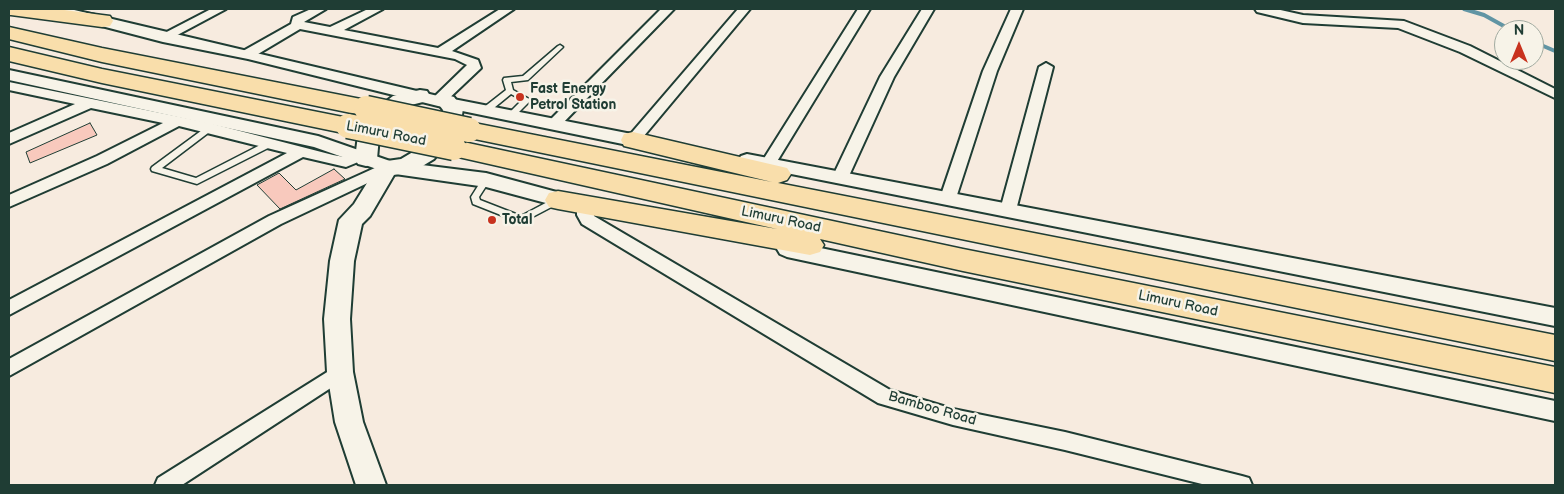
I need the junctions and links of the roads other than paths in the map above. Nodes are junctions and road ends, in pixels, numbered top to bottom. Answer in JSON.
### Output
{"nodes":[{"id":1,"x":12,"y":9,"type":"edge"},
{"id":2,"x":53,"y":9,"type":"edge"},
{"id":3,"x":220,"y":9,"type":"edge"},
{"id":4,"x":320,"y":9,"type":"edge"},
{"id":5,"x":377,"y":9,"type":"edge"},
{"id":6,"x":508,"y":9,"type":"edge"},
{"id":7,"x":668,"y":9,"type":"edge"},
{"id":8,"x":744,"y":9,"type":"edge"},
{"id":9,"x":864,"y":9,"type":"edge"},
{"id":10,"x":928,"y":9,"type":"edge"},
{"id":11,"x":1017,"y":9,"type":"edge"},
{"id":12,"x":1261,"y":9,"type":"edge"},
{"id":13,"x":102,"y":21,"type":"junction"},
{"id":14,"x":298,"y":25,"type":"junction"},
{"id":15,"x":330,"y":32,"type":"junction"},
{"id":16,"x":9,"y":33,"type":"edge"},
{"id":17,"x":163,"y":37,"type":"junction"},
{"id":18,"x":560,"y":47,"type":"dead end"},
{"id":19,"x":441,"y":52,"type":"junction"},
{"id":20,"x":9,"y":54,"type":"edge"},
{"id":21,"x":248,"y":54,"type":"junction"},
{"id":22,"x":1046,"y":67,"type":"dead end"},
{"id":23,"x":9,"y":75,"type":"edge"},
{"id":24,"x":9,"y":86,"type":"edge"},
{"id":25,"x":510,"y":91,"type":"junction"},
{"id":26,"x":1555,"y":94,"type":"edge"},
{"id":27,"x":435,"y":100,"type":"junction"},
{"id":28,"x":90,"y":102,"type":"junction"},
{"id":29,"x":511,"y":115,"type":"junction"},
{"id":30,"x":178,"y":121,"type":"junction"},
{"id":31,"x":555,"y":123,"type":"junction"},
{"id":32,"x":209,"y":128,"type":"junction"},
{"id":33,"x":470,"y":129,"type":"junction"},
{"id":34,"x":9,"y":139,"type":"edge"},
{"id":35,"x":633,"y":140,"type":"junction"},
{"id":36,"x":269,"y":144,"type":"junction"},
{"id":37,"x":301,"y":152,"type":"junction"},
{"id":38,"x":377,"y":162,"type":"junction"},
{"id":39,"x":768,"y":164,"type":"junction"},
{"id":40,"x":840,"y":178,"type":"junction"},
{"id":41,"x":486,"y":180,"type":"junction"},
{"id":42,"x":948,"y":198,"type":"junction"},
{"id":43,"x":558,"y":200,"type":"junction"},
{"id":44,"x":9,"y":201,"type":"edge"},
{"id":45,"x":585,"y":206,"type":"junction"},
{"id":46,"x":1008,"y":210,"type":"junction"},
{"id":47,"x":9,"y":308,"type":"edge"},
{"id":48,"x":1362,"y":310,"type":"junction"},
{"id":49,"x":1555,"y":317,"type":"edge"},
{"id":50,"x":1383,"y":346,"type":"junction"},
{"id":51,"x":1555,"y":348,"type":"edge"},
{"id":52,"x":9,"y":368,"type":"edge"},
{"id":53,"x":340,"y":372,"type":"junction"},
{"id":54,"x":1555,"y":380,"type":"edge"},
{"id":55,"x":1555,"y":411,"type":"edge"},
{"id":56,"x":165,"y":485,"type":"edge"},
{"id":57,"x":371,"y":485,"type":"edge"},
{"id":58,"x":1242,"y":485,"type":"edge"}],
"edges":[{"from":1,"to":13,"type":"highway"},
{"from":2,"to":13,"type":"street"},
{"from":3,"to":17,"type":"street"},
{"from":4,"to":14,"type":"street"},
{"from":5,"to":15,"type":"street"},
{"from":6,"to":19,"type":"street"},
{"from":7,"to":31,"type":"street"},
{"from":8,"to":35,"type":"street"},
{"from":9,"to":39,"type":"street"},
{"from":10,"to":40,"type":"street"},
{"from":11,"to":42,"type":"street"},
{"from":12,"to":26,"type":"street"},
{"from":13,"to":17,"type":"street"},
{"from":14,"to":15,"type":"street"},
{"from":14,"to":21,"type":"street"},
{"from":15,"to":19,"type":"street"},
{"from":16,"to":33,"type":"highway","name":"Limuru Road","bridge":true},
{"from":17,"to":21,"type":"street"},
{"from":18,"to":25,"type":"lane"},
{"from":19,"to":27,"type":"street"},
{"from":20,"to":33,"type":"highway","name":"Limuru Road","bridge":true},
{"from":21,"to":27,"type":"street"},
{"from":22,"to":46,"type":"street"},
{"from":23,"to":38,"type":"street"},
{"from":24,"to":28,"type":"street"},
{"from":25,"to":29,"type":"lane"},
{"from":25,"to":33,"type":"lane"},
{"from":27,"to":33,"type":"street"},
{"from":27,"to":38,"type":"main road"},
{"from":27,"to":38,"type":"main road"},
{"from":28,"to":30,"type":"street"},
{"from":28,"to":34,"type":"street"},
{"from":29,"to":31,"type":"street"},
{"from":29,"to":33,"type":"street"},
{"from":30,"to":32,"type":"street"},
{"from":30,"to":44,"type":"street"},
{"from":31,"to":35,"type":"street"},
{"from":32,"to":36,"type":"street"},
{"from":32,"to":36,"type":"lane"},
{"from":33,"to":48,"type":"highway","name":"Limuru Road"},
{"from":33,"to":50,"type":"highway","name":"Limuru Road"},
{"from":35,"to":39,"type":"street"},
{"from":35,"to":48,"type":"highway"},
{"from":36,"to":37,"type":"street"},
{"from":37,"to":38,"type":"street"},
{"from":37,"to":47,"type":"street"},
{"from":38,"to":41,"type":"street"},
{"from":38,"to":52,"type":"street"},
{"from":38,"to":53,"type":"main road"},
{"from":39,"to":40,"type":"street"},
{"from":40,"to":42,"type":"street"},
{"from":41,"to":43,"type":"street"},
{"from":41,"to":43,"type":"lane"},
{"from":42,"to":46,"type":"street"},
{"from":43,"to":45,"type":"street"},
{"from":43,"to":50,"type":"highway"},
{"from":45,"to":55,"type":"street"},
{"from":45,"to":58,"type":"street","name":"Bamboo Road"},
{"from":46,"to":49,"type":"street"},
{"from":48,"to":51,"type":"highway","name":"Limuru Road"},
{"from":50,"to":54,"type":"highway","name":"Limuru Road"},
{"from":53,"to":56,"type":"street"},
{"from":53,"to":57,"type":"main road"}]}
